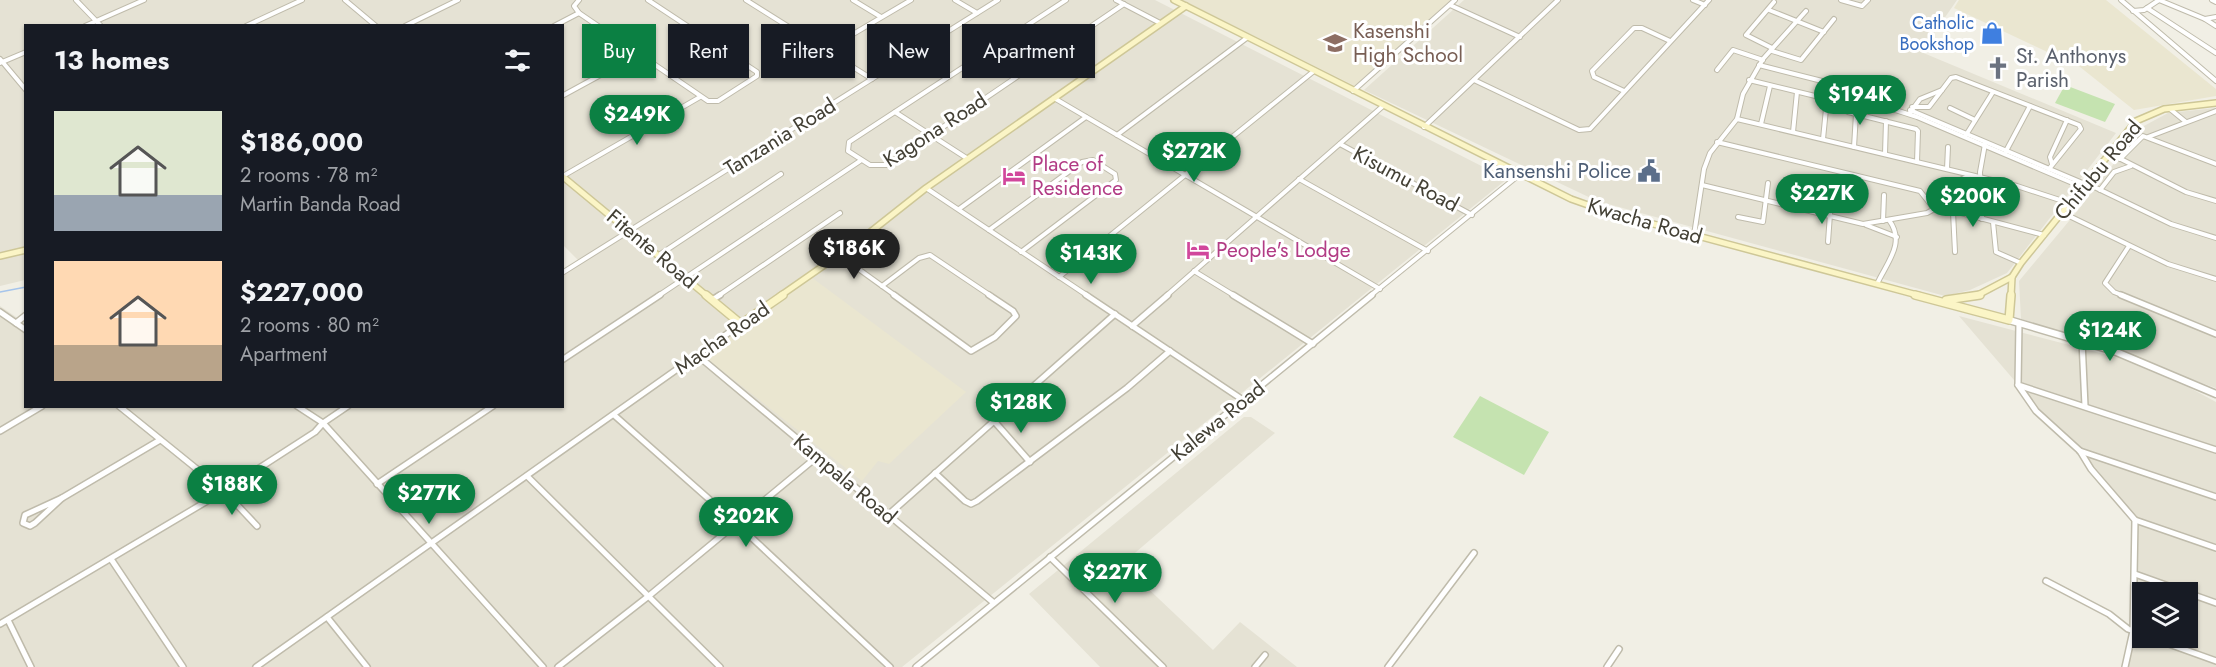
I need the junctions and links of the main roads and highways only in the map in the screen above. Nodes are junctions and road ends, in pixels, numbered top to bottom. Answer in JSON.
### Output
{"nodes":[{"id":1,"x":1174,"y":0,"type":"edge"},
{"id":2,"x":1186,"y":6,"type":"junction"},
{"id":3,"x":2216,"y":103,"type":"edge"},
{"id":4,"x":564,"y":177,"type":"edge"},
{"id":5,"x":24,"y":250,"type":"edge"},
{"id":6,"x":0,"y":256,"type":"edge"},
{"id":7,"x":2012,"y":278,"type":"junction"},
{"id":8,"x":1933,"y":300,"type":"junction"},
{"id":9,"x":2008,"y":320,"type":"joint"},
{"id":10,"x":741,"y":324,"type":"joint"}],
"edges":[{"from":1,"to":2,"type":"main road","name":"Kwacha Road"},
{"from":2,"to":8,"type":"main road","name":"Kwacha Road"},
{"from":2,"to":10,"type":"main road","name":"Macha Road"},
{"from":3,"to":7,"type":"main road","name":"Chifubu Road"},
{"from":4,"to":10,"type":"main road","name":"Fitente Road"},
{"from":5,"to":6,"type":"main road"},
{"from":7,"to":8,"type":"main road"},
{"from":7,"to":9,"type":"main road","name":"Chifubu Road"},
{"from":8,"to":9,"type":"main road","name":"Kwacha Road"}]}
